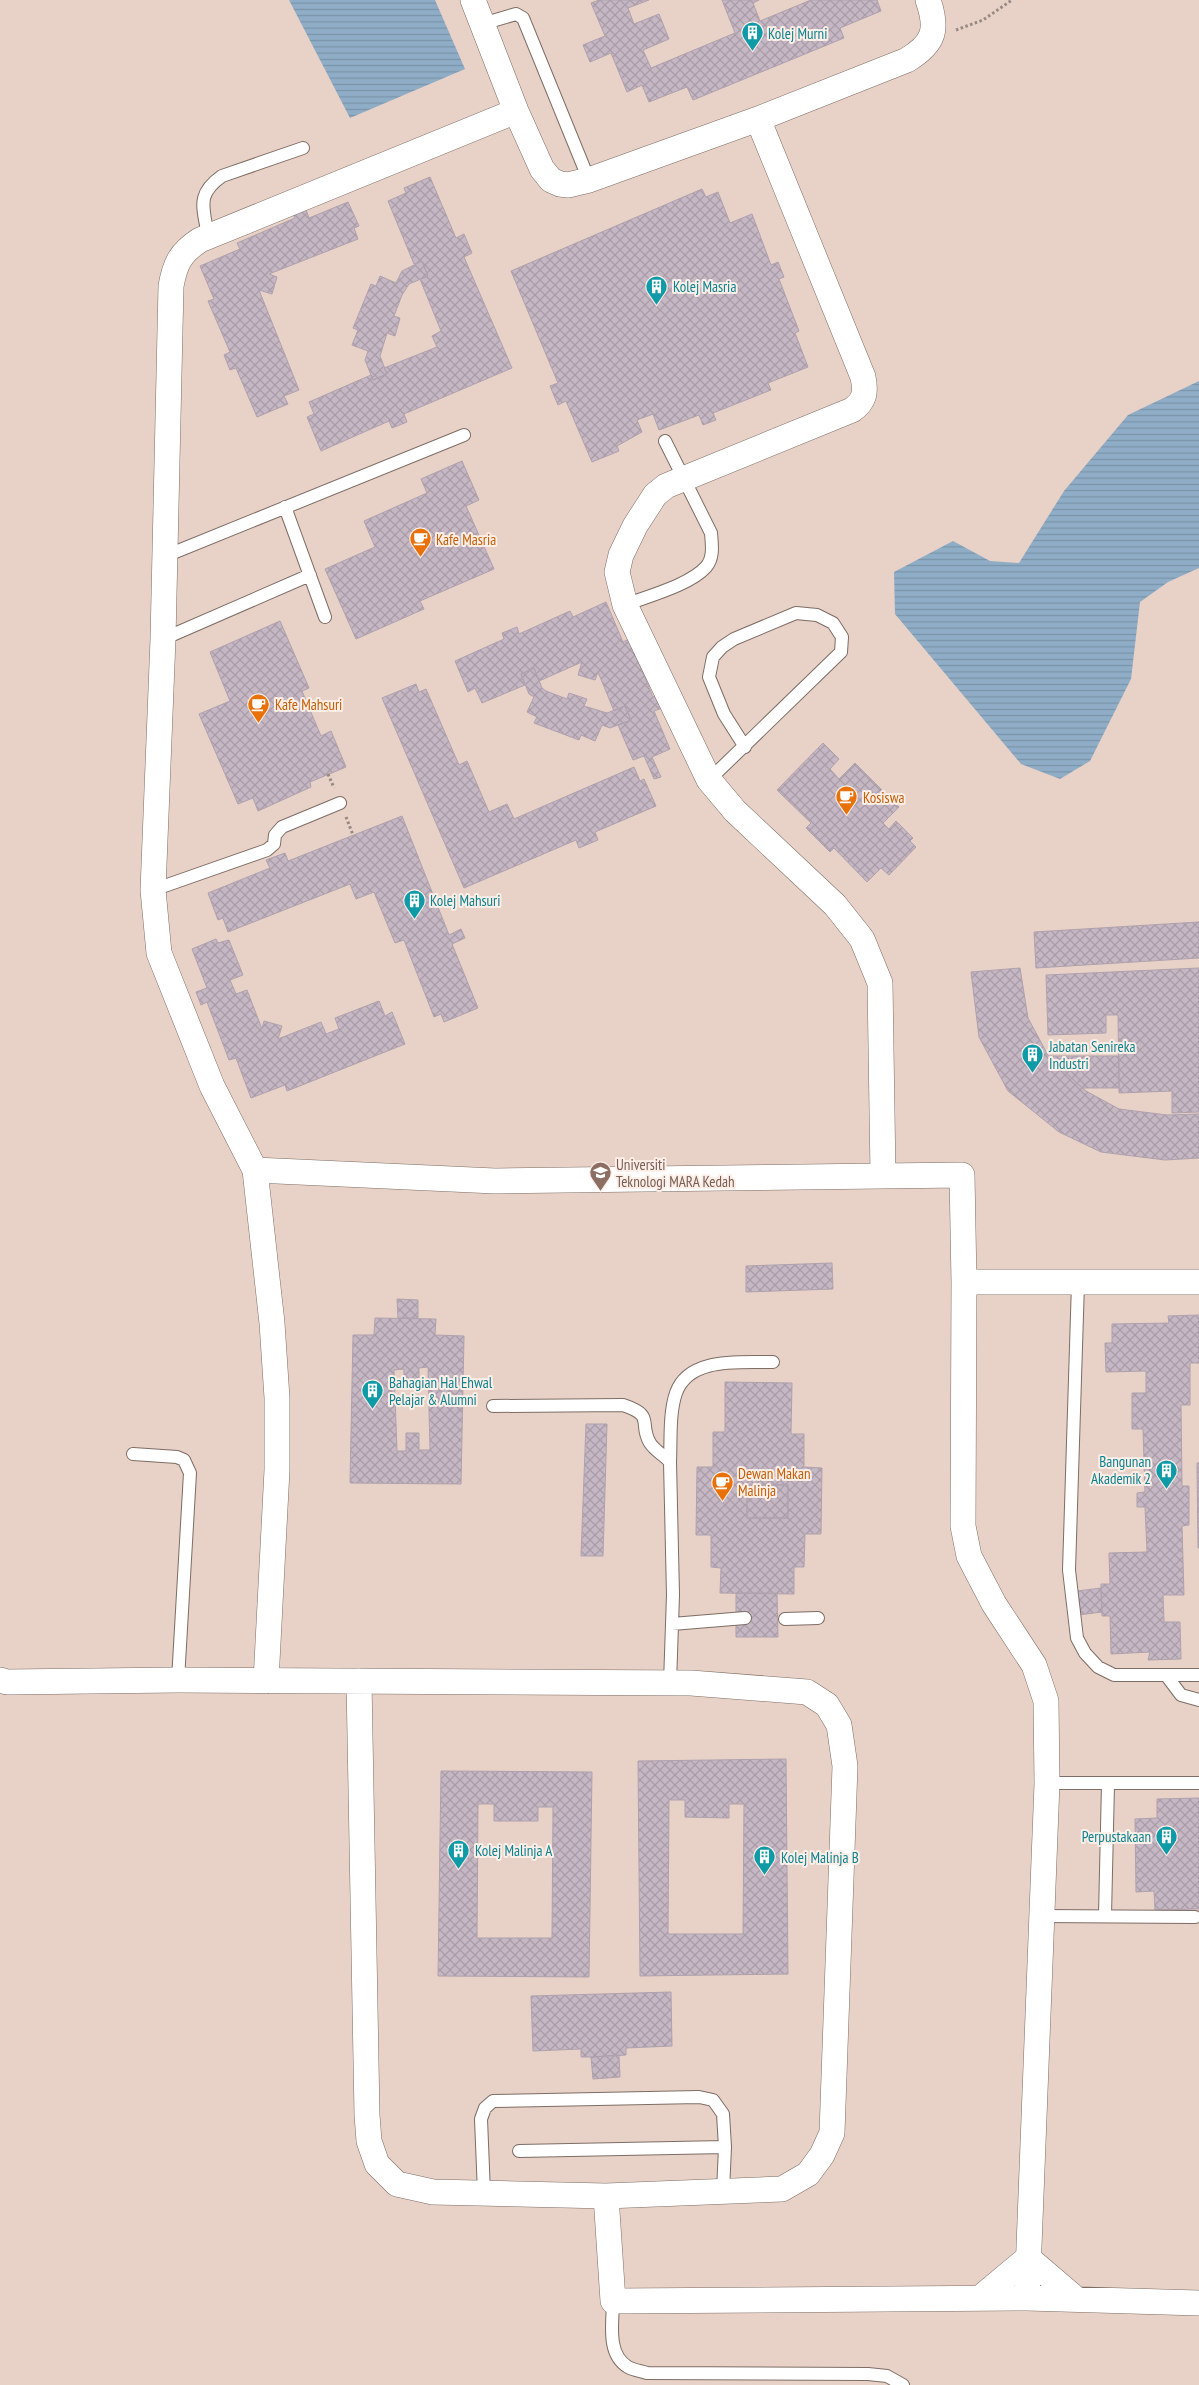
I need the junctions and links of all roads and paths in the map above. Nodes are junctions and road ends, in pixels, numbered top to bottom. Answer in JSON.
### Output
{"nodes":[{"id":1,"x":473,"y":0,"type":"edge"},
{"id":2,"x":928,"y":0,"type":"edge"},
{"id":3,"x":1012,"y":0,"type":"edge"},
{"id":4,"x":482,"y":24,"type":"junction"},
{"id":5,"x":931,"y":37,"type":"junction"},
{"id":6,"x":516,"y":111,"type":"junction"},
{"id":7,"x":758,"y":119,"type":"junction"},
{"id":8,"x":303,"y":148,"type":"dead end"},
{"id":9,"x":589,"y":180,"type":"junction"},
{"id":10,"x":208,"y":237,"type":"junction"},
{"id":11,"x":464,"y":434,"type":"dead end"},
{"id":12,"x":666,"y":441,"type":"dead end"},
{"id":13,"x":684,"y":478,"type":"junction"},
{"id":14,"x":285,"y":507,"type":"junction"},
{"id":15,"x":164,"y":557,"type":"junction"},
{"id":16,"x":310,"y":575,"type":"junction"},
{"id":17,"x":625,"y":605,"type":"junction"},
{"id":18,"x":325,"y":617,"type":"dead end"},
{"id":19,"x":163,"y":639,"type":"junction"},
{"id":20,"x":745,"y":746,"type":"junction"},
{"id":21,"x":709,"y":780,"type":"junction"},
{"id":22,"x":340,"y":803,"type":"dead end"},
{"id":23,"x":153,"y":890,"type":"junction"},
{"id":24,"x":255,"y":1170,"type":"junction"},
{"id":25,"x":883,"y":1175,"type":"junction"},
{"id":26,"x":964,"y":1282,"type":"junction"},
{"id":27,"x":1199,"y":1282,"type":"edge"},
{"id":28,"x":1078,"y":1284,"type":"junction"},
{"id":29,"x":772,"y":1362,"type":"dead end"},
{"id":30,"x":493,"y":1406,"type":"dead end"},
{"id":31,"x":133,"y":1454,"type":"dead end"},
{"id":32,"x":670,"y":1462,"type":"junction"},
{"id":33,"x":745,"y":1618,"type":"dead end"},
{"id":34,"x":818,"y":1618,"type":"dead end"},
{"id":35,"x":785,"y":1619,"type":"dead end"},
{"id":36,"x":672,"y":1624,"type":"junction"},
{"id":37,"x":1166,"y":1675,"type":"junction"},
{"id":38,"x":1199,"y":1675,"type":"edge"},
{"id":39,"x":0,"y":1680,"type":"edge"},
{"id":40,"x":178,"y":1680,"type":"junction"},
{"id":41,"x":266,"y":1681,"type":"junction"},
{"id":42,"x":359,"y":1681,"type":"junction"},
{"id":43,"x":670,"y":1683,"type":"junction"},
{"id":44,"x":1199,"y":1700,"type":"edge"},
{"id":45,"x":1047,"y":1783,"type":"junction"},
{"id":46,"x":1199,"y":1783,"type":"edge"},
{"id":47,"x":1108,"y":1784,"type":"junction"},
{"id":48,"x":1104,"y":1915,"type":"junction"},
{"id":49,"x":1042,"y":1916,"type":"junction"},
{"id":50,"x":1195,"y":1917,"type":"dead end"},
{"id":51,"x":724,"y":2147,"type":"junction"},
{"id":52,"x":519,"y":2151,"type":"dead end"},
{"id":53,"x":723,"y":2192,"type":"junction"},
{"id":54,"x":484,"y":2193,"type":"junction"},
{"id":55,"x":606,"y":2196,"type":"junction"},
{"id":56,"x":1028,"y":2258,"type":"junction"},
{"id":57,"x":980,"y":2298,"type":"junction"},
{"id":58,"x":1027,"y":2298,"type":"junction"},
{"id":59,"x":1076,"y":2300,"type":"junction"},
{"id":60,"x":613,"y":2301,"type":"junction"},
{"id":61,"x":1199,"y":2303,"type":"edge"},
{"id":62,"x":904,"y":2385,"type":"edge"}],
"edges":[{"from":1,"to":4,"type":"street"},
{"from":2,"to":5,"type":"street"},
{"from":3,"to":5,"type":"path"},
{"from":4,"to":6,"type":"street"},
{"from":4,"to":9,"type":"lane"},
{"from":5,"to":7,"type":"street"},
{"from":6,"to":9,"type":"street"},
{"from":6,"to":10,"type":"street"},
{"from":7,"to":9,"type":"street"},
{"from":7,"to":13,"type":"street"},
{"from":8,"to":10,"type":"lane"},
{"from":10,"to":15,"type":"street"},
{"from":11,"to":14,"type":"lane"},
{"from":12,"to":13,"type":"lane"},
{"from":13,"to":17,"type":"street"},
{"from":13,"to":17,"type":"lane"},
{"from":14,"to":15,"type":"lane"},
{"from":14,"to":16,"type":"lane"},
{"from":15,"to":19,"type":"street"},
{"from":16,"to":18,"type":"lane"},
{"from":16,"to":19,"type":"lane"},
{"from":17,"to":21,"type":"street"},
{"from":19,"to":23,"type":"street"},
{"from":20,"to":20,"type":"lane"},
{"from":20,"to":21,"type":"lane"},
{"from":21,"to":25,"type":"street"},
{"from":22,"to":23,"type":"lane"},
{"from":23,"to":24,"type":"street"},
{"from":24,"to":25,"type":"street"},
{"from":24,"to":41,"type":"street"},
{"from":25,"to":26,"type":"street"},
{"from":26,"to":28,"type":"street"},
{"from":26,"to":45,"type":"street"},
{"from":27,"to":28,"type":"street"},
{"from":28,"to":37,"type":"lane"},
{"from":29,"to":32,"type":"lane"},
{"from":30,"to":32,"type":"lane"},
{"from":31,"to":40,"type":"lane"},
{"from":32,"to":36,"type":"lane"},
{"from":33,"to":36,"type":"lane"},
{"from":34,"to":35,"type":"lane"},
{"from":36,"to":43,"type":"lane"},
{"from":37,"to":38,"type":"lane"},
{"from":37,"to":44,"type":"lane"},
{"from":39,"to":40,"type":"street"},
{"from":40,"to":41,"type":"street"},
{"from":41,"to":42,"type":"street"},
{"from":42,"to":43,"type":"street"},
{"from":42,"to":54,"type":"street"},
{"from":43,"to":53,"type":"street"},
{"from":45,"to":47,"type":"lane"},
{"from":45,"to":49,"type":"street"},
{"from":46,"to":47,"type":"lane"},
{"from":47,"to":48,"type":"lane"},
{"from":48,"to":49,"type":"lane"},
{"from":48,"to":50,"type":"lane"},
{"from":49,"to":56,"type":"street"},
{"from":51,"to":52,"type":"lane"},
{"from":51,"to":53,"type":"lane"},
{"from":51,"to":54,"type":"lane"},
{"from":53,"to":55,"type":"street"},
{"from":54,"to":55,"type":"street"},
{"from":55,"to":60,"type":"street"},
{"from":56,"to":57,"type":"street"},
{"from":56,"to":58,"type":"street"},
{"from":56,"to":59,"type":"street"},
{"from":57,"to":58,"type":"street"},
{"from":57,"to":60,"type":"street"},
{"from":58,"to":59,"type":"street"},
{"from":59,"to":61,"type":"street"},
{"from":60,"to":62,"type":"lane"}]}
